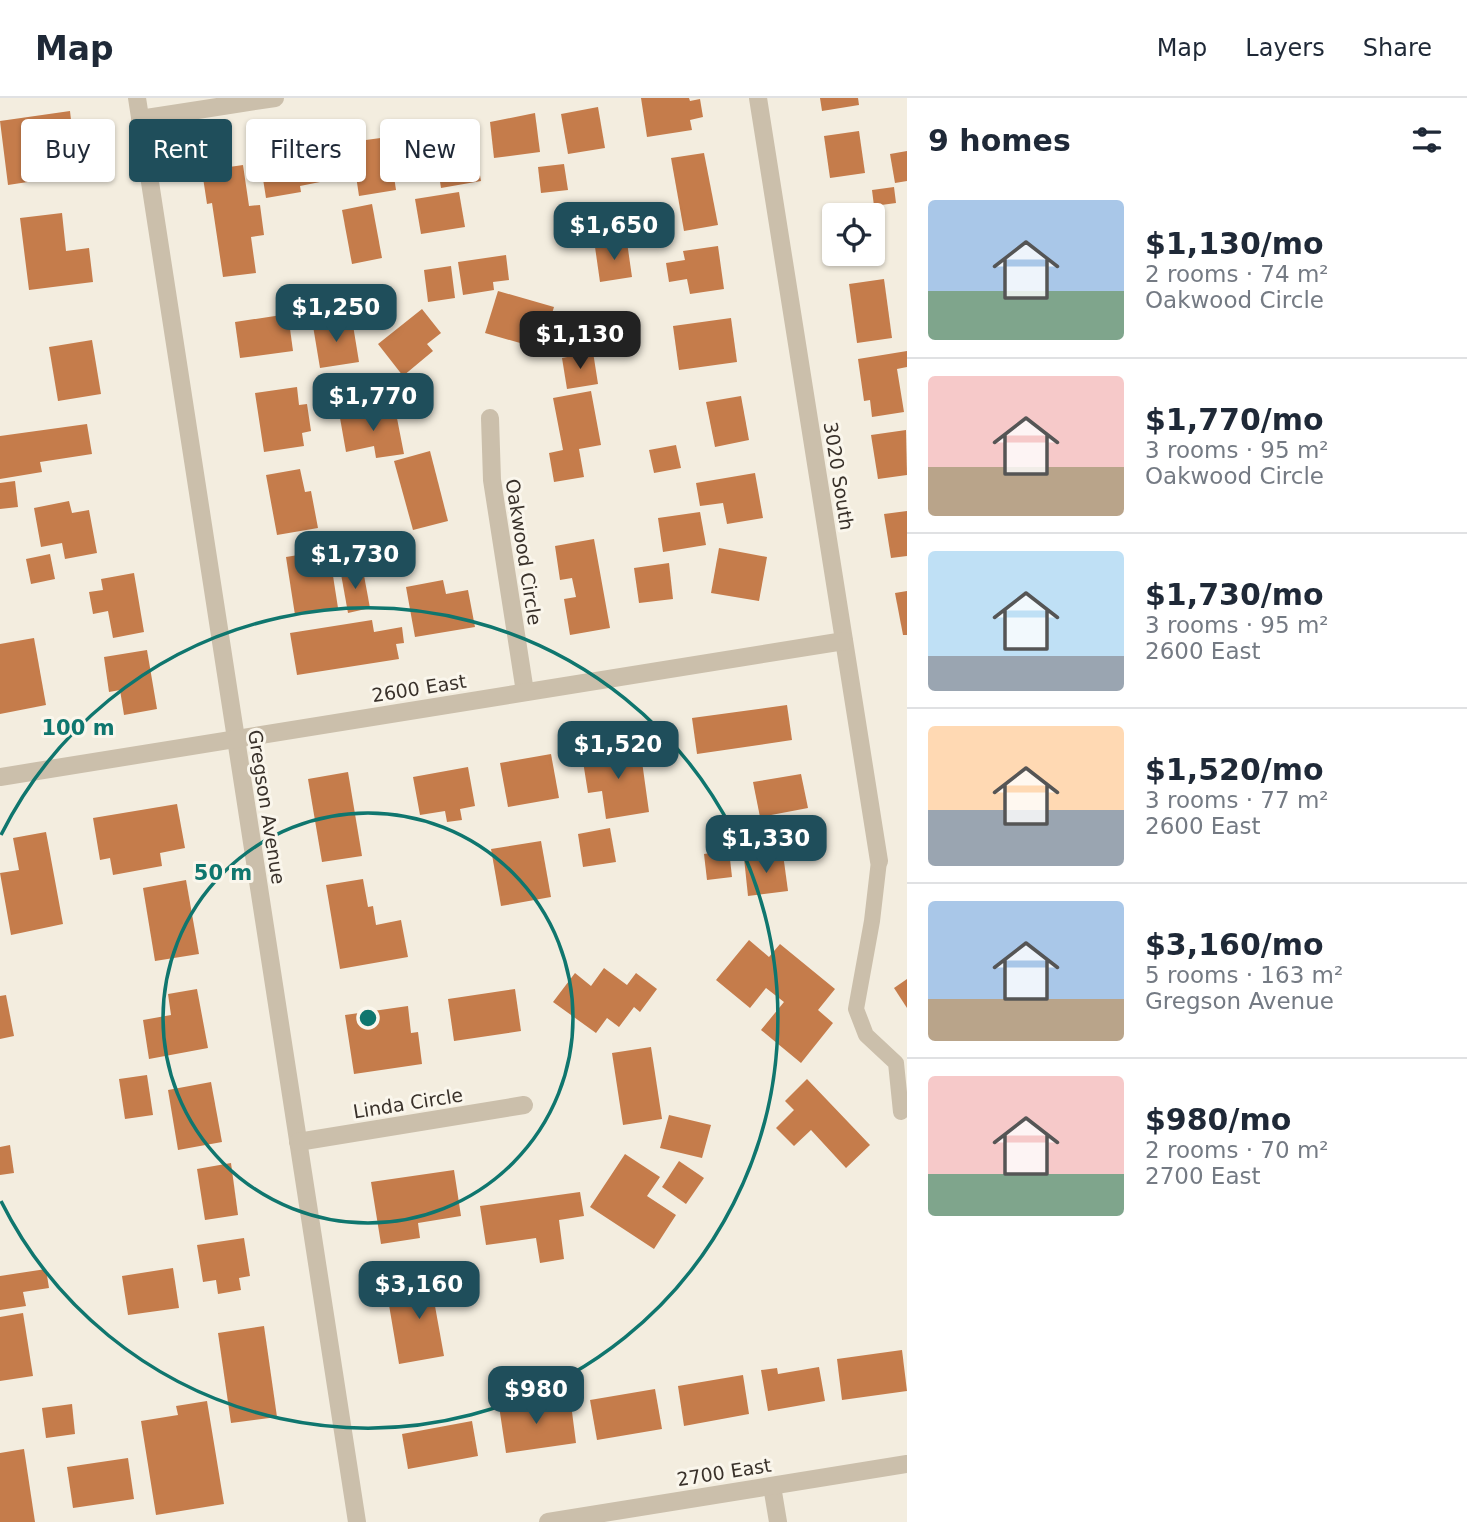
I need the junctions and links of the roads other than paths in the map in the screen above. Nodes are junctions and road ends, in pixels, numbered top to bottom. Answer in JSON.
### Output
{"nodes":[{"id":1,"x":137,"y":98,"type":"edge"},
{"id":2,"x":275,"y":98,"type":"edge"},
{"id":3,"x":758,"y":98,"type":"edge"},
{"id":4,"x":141,"y":119,"type":"joint"},
{"id":5,"x":151,"y":182,"type":"edge"},
{"id":6,"x":490,"y":418,"type":"dead end"},
{"id":7,"x":844,"y":641,"type":"junction"},
{"id":8,"x":525,"y":692,"type":"junction"},
{"id":9,"x":235,"y":739,"type":"junction"},
{"id":10,"x":0,"y":777,"type":"edge"},
{"id":11,"x":879,"y":861,"type":"joint"},
{"id":12,"x":524,"y":1105,"type":"dead end"},
{"id":13,"x":901,"y":1112,"type":"dead end"},
{"id":14,"x":298,"y":1142,"type":"junction"},
{"id":15,"x":907,"y":1464,"type":"edge"},
{"id":16,"x":772,"y":1486,"type":"junction"},
{"id":17,"x":357,"y":1522,"type":"edge"},
{"id":18,"x":548,"y":1522,"type":"edge"},
{"id":19,"x":778,"y":1522,"type":"edge"}],
"edges":[{"from":1,"to":4,"type":"street","name":"Gregson Avenue"},
{"from":2,"to":4,"type":"street"},
{"from":3,"to":7,"type":"street","name":"3020 South"},
{"from":5,"to":9,"type":"street","name":"Gregson Avenue"},
{"from":6,"to":8,"type":"street","name":"Oakwood Circle"},
{"from":7,"to":8,"type":"street","name":"2600 East"},
{"from":7,"to":11,"type":"street","name":"3020 South"},
{"from":8,"to":9,"type":"street","name":"2600 East"},
{"from":9,"to":10,"type":"street","name":"2600 East"},
{"from":9,"to":14,"type":"street","name":"Gregson Avenue"},
{"from":11,"to":13,"type":"lane"},
{"from":12,"to":14,"type":"street","name":"Linda Circle"},
{"from":14,"to":17,"type":"street","name":"Gregson Avenue"},
{"from":15,"to":16,"type":"street","name":"2700 East"},
{"from":16,"to":18,"type":"street","name":"2700 East"},
{"from":16,"to":19,"type":"street"}]}
